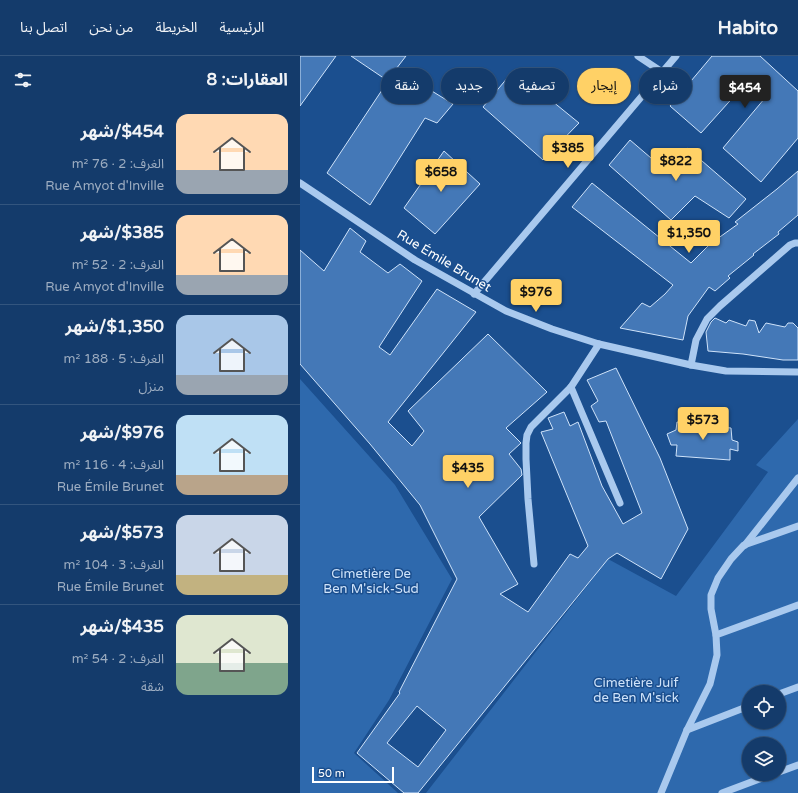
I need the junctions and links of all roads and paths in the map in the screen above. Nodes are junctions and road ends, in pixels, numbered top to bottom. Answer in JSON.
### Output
{"nodes":[{"id":1,"x":638,"y":56,"type":"edge"},
{"id":2,"x":676,"y":56,"type":"edge"},
{"id":3,"x":656,"y":68,"type":"edge"},
{"id":4,"x":666,"y":68,"type":"edge"},
{"id":5,"x":639,"y":99,"type":"edge"},
{"id":6,"x":300,"y":183,"type":"edge"},
{"id":7,"x":798,"y":243,"type":"edge"},
{"id":8,"x":474,"y":294,"type":"junction"},
{"id":9,"x":599,"y":344,"type":"junction"},
{"id":10,"x":691,"y":365,"type":"junction"},
{"id":11,"x":798,"y":372,"type":"edge"},
{"id":12,"x":571,"y":387,"type":"junction"},
{"id":13,"x":798,"y":478,"type":"edge"},
{"id":14,"x":620,"y":503,"type":"dead end"},
{"id":15,"x":798,"y":526,"type":"edge"},
{"id":16,"x":744,"y":545,"type":"junction"},
{"id":17,"x":534,"y":564,"type":"dead end"},
{"id":18,"x":798,"y":605,"type":"edge"},
{"id":19,"x":716,"y":635,"type":"junction"},
{"id":20,"x":798,"y":687,"type":"edge"},
{"id":21,"x":786,"y":691,"type":"edge"},
{"id":22,"x":742,"y":709,"type":"edge"},
{"id":23,"x":687,"y":730,"type":"junction"},
{"id":24,"x":798,"y":765,"type":"edge"},
{"id":25,"x":786,"y":769,"type":"edge"},
{"id":26,"x":754,"y":781,"type":"edge"},
{"id":27,"x":661,"y":793,"type":"edge"},
{"id":28,"x":722,"y":793,"type":"edge"}],
"edges":[{"from":1,"to":3,"type":"street"},
{"from":2,"to":4,"type":"street"},
{"from":5,"to":8,"type":"street"},
{"from":6,"to":8,"type":"street","name":"Rue Émile Brunet"},
{"from":7,"to":10,"type":"street"},
{"from":8,"to":9,"type":"street","name":"Rue Émile Brunet"},
{"from":9,"to":10,"type":"street","name":"Rue Émile Brunet"},
{"from":9,"to":12,"type":"street"},
{"from":10,"to":11,"type":"street","name":"Rue Émile Brunet"},
{"from":12,"to":14,"type":"street"},
{"from":12,"to":17,"type":"street"},
{"from":13,"to":16,"type":"street"},
{"from":15,"to":16,"type":"street"},
{"from":16,"to":19,"type":"street"},
{"from":18,"to":19,"type":"street"},
{"from":19,"to":23,"type":"street"},
{"from":20,"to":21,"type":"street"},
{"from":22,"to":23,"type":"street"},
{"from":23,"to":27,"type":"street"},
{"from":24,"to":25,"type":"street"},
{"from":26,"to":28,"type":"street"}]}
